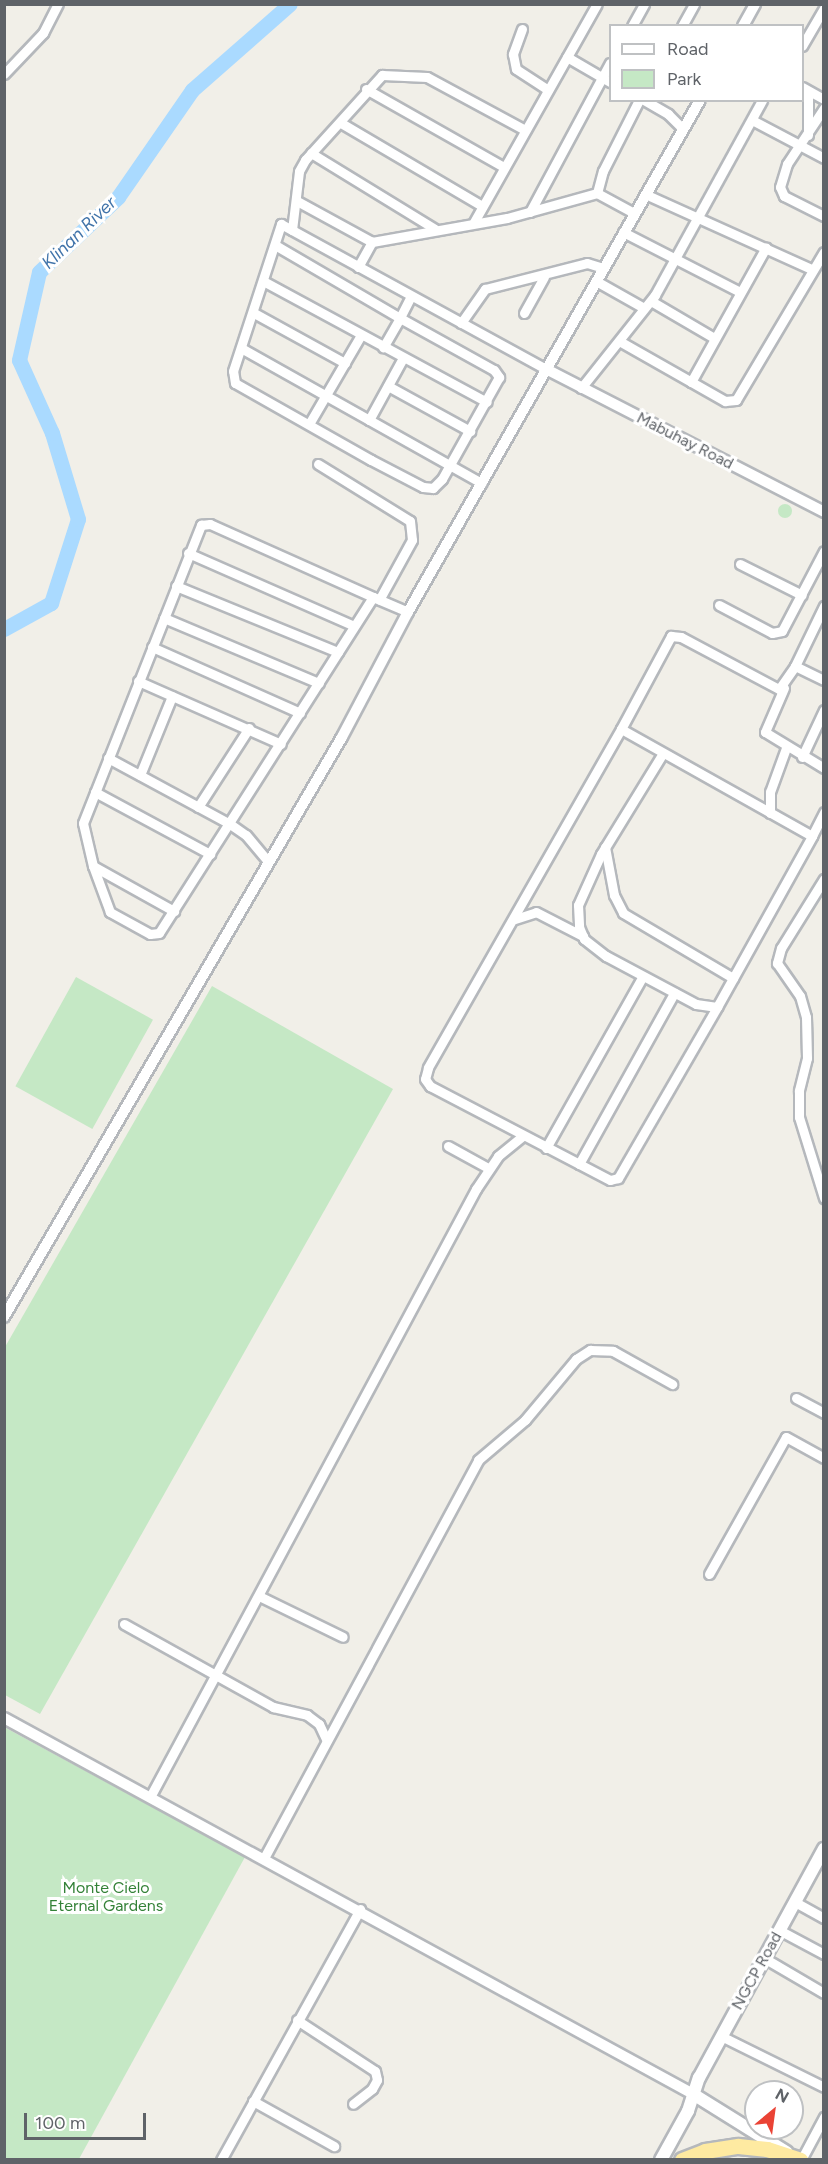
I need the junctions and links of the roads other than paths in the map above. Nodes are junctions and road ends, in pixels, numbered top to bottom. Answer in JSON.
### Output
{"nodes":[{"id":1,"x":58,"y":4,"type":"edge"},
{"id":2,"x":597,"y":4,"type":"edge"},
{"id":3,"x":644,"y":4,"type":"edge"},
{"id":4,"x":694,"y":4,"type":"edge"},
{"id":5,"x":755,"y":4,"type":"edge"},
{"id":6,"x":824,"y":8,"type":"edge"},
{"id":7,"x":633,"y":24,"type":"edge"},
{"id":8,"x":683,"y":24,"type":"edge"},
{"id":9,"x":744,"y":24,"type":"edge"},
{"id":10,"x":522,"y":29,"type":"dead end"},
{"id":11,"x":804,"y":43,"type":"edge"},
{"id":12,"x":567,"y":57,"type":"junction"},
{"id":13,"x":4,"y":74,"type":"edge"},
{"id":14,"x":607,"y":79,"type":"edge"},
{"id":15,"x":366,"y":89,"type":"junction"},
{"id":16,"x":806,"y":89,"type":"edge"},
{"id":17,"x":548,"y":90,"type":"junction"},
{"id":18,"x":824,"y":99,"type":"edge"},
{"id":19,"x":638,"y":102,"type":"edge"},
{"id":20,"x":647,"y":102,"type":"edge"},
{"id":21,"x":699,"y":102,"type":"edge"},
{"id":22,"x":761,"y":102,"type":"edge"},
{"id":23,"x":824,"y":108,"type":"edge"},
{"id":24,"x":668,"y":114,"type":"junction"},
{"id":25,"x":690,"y":116,"type":"junction"},
{"id":26,"x":752,"y":120,"type":"junction"},
{"id":27,"x":341,"y":123,"type":"junction"},
{"id":28,"x":525,"y":129,"type":"junction"},
{"id":29,"x":683,"y":129,"type":"junction"},
{"id":30,"x":808,"y":135,"type":"junction"},
{"id":31,"x":799,"y":145,"type":"junction"},
{"id":32,"x":311,"y":153,"type":"junction"},
{"id":33,"x":824,"y":158,"type":"edge"},
{"id":34,"x":504,"y":167,"type":"junction"},
{"id":35,"x":597,"y":193,"type":"junction"},
{"id":36,"x":645,"y":194,"type":"junction"},
{"id":37,"x":297,"y":201,"type":"junction"},
{"id":38,"x":482,"y":206,"type":"junction"},
{"id":39,"x":530,"y":212,"type":"junction"},
{"id":40,"x":634,"y":213,"type":"junction"},
{"id":41,"x":824,"y":216,"type":"edge"},
{"id":42,"x":699,"y":217,"type":"junction"},
{"id":43,"x":474,"y":222,"type":"junction"},
{"id":44,"x":292,"y":230,"type":"junction"},
{"id":45,"x":435,"y":230,"type":"junction"},
{"id":46,"x":623,"y":232,"type":"junction"},
{"id":47,"x":372,"y":242,"type":"junction"},
{"id":48,"x":275,"y":246,"type":"junction"},
{"id":49,"x":766,"y":247,"type":"junction"},
{"id":50,"x":824,"y":252,"type":"edge"},
{"id":51,"x":675,"y":258,"type":"junction"},
{"id":52,"x":358,"y":267,"type":"junction"},
{"id":53,"x":603,"y":268,"type":"junction"},
{"id":54,"x":813,"y":270,"type":"junction"},
{"id":55,"x":544,"y":277,"type":"junction"},
{"id":56,"x":596,"y":281,"type":"junction"},
{"id":57,"x":265,"y":282,"type":"junction"},
{"id":58,"x":740,"y":292,"type":"junction"},
{"id":59,"x":411,"y":296,"type":"junction"},
{"id":60,"x":647,"y":304,"type":"junction"},
{"id":61,"x":254,"y":313,"type":"junction"},
{"id":62,"x":524,"y":313,"type":"dead end"},
{"id":63,"x":400,"y":318,"type":"junction"},
{"id":64,"x":461,"y":323,"type":"junction"},
{"id":65,"x":361,"y":335,"type":"junction"},
{"id":66,"x":714,"y":338,"type":"junction"},
{"id":67,"x":621,"y":342,"type":"junction"},
{"id":68,"x":383,"y":347,"type":"junction"},
{"id":69,"x":241,"y":348,"type":"junction"},
{"id":70,"x":404,"y":358,"type":"junction"},
{"id":71,"x":345,"y":363,"type":"junction"},
{"id":72,"x":546,"y":369,"type":"junction"},
{"id":73,"x":691,"y":382,"type":"junction"},
{"id":74,"x":388,"y":386,"type":"junction"},
{"id":75,"x":581,"y":388,"type":"junction"},
{"id":76,"x":326,"y":396,"type":"junction"},
{"id":77,"x":486,"y":402,"type":"junction"},
{"id":78,"x":369,"y":420,"type":"junction"},
{"id":79,"x":309,"y":424,"type":"junction"},
{"id":80,"x":470,"y":431,"type":"junction"},
{"id":81,"x":318,"y":464,"type":"dead end"},
{"id":82,"x":450,"y":465,"type":"junction"},
{"id":83,"x":482,"y":483,"type":"junction"},
{"id":84,"x":824,"y":512,"type":"edge"},
{"id":85,"x":824,"y":551,"type":"edge"},
{"id":86,"x":188,"y":553,"type":"junction"},
{"id":87,"x":740,"y":564,"type":"dead end"},
{"id":88,"x":176,"y":586,"type":"junction"},
{"id":89,"x":802,"y":595,"type":"junction"},
{"id":90,"x":376,"y":598,"type":"junction"},
{"id":91,"x":719,"y":605,"type":"dead end"},
{"id":92,"x":824,"y":606,"type":"edge"},
{"id":93,"x":408,"y":612,"type":"junction"},
{"id":94,"x":164,"y":618,"type":"junction"},
{"id":95,"x":354,"y":626,"type":"junction"},
{"id":96,"x":152,"y":647,"type":"junction"},
{"id":97,"x":338,"y":652,"type":"junction"},
{"id":98,"x":795,"y":666,"type":"junction"},
{"id":99,"x":824,"y":680,"type":"edge"},
{"id":100,"x":138,"y":681,"type":"junction"},
{"id":101,"x":319,"y":683,"type":"junction"},
{"id":102,"x":784,"y":688,"type":"junction"},
{"id":103,"x":172,"y":696,"type":"junction"},
{"id":104,"x":824,"y":710,"type":"edge"},
{"id":105,"x":300,"y":713,"type":"junction"},
{"id":106,"x":824,"y":727,"type":"edge"},
{"id":107,"x":249,"y":728,"type":"junction"},
{"id":108,"x":621,"y":729,"type":"junction"},
{"id":109,"x":814,"y":732,"type":"junction"},
{"id":110,"x":281,"y":744,"type":"junction"},
{"id":111,"x":786,"y":748,"type":"junction"},
{"id":112,"x":663,"y":753,"type":"junction"},
{"id":113,"x":802,"y":757,"type":"junction"},
{"id":114,"x":108,"y":758,"type":"junction"},
{"id":115,"x":824,"y":768,"type":"edge"},
{"id":116,"x":140,"y":775,"type":"junction"},
{"id":117,"x":95,"y":792,"type":"junction"},
{"id":118,"x":198,"y":807,"type":"junction"},
{"id":119,"x":824,"y":812,"type":"edge"},
{"id":120,"x":770,"y":813,"type":"junction"},
{"id":121,"x":230,"y":824,"type":"junction"},
{"id":122,"x":812,"y":836,"type":"junction"},
{"id":123,"x":605,"y":847,"type":"junction"},
{"id":124,"x":210,"y":854,"type":"junction"},
{"id":125,"x":268,"y":861,"type":"junction"},
{"id":126,"x":93,"y":866,"type":"junction"},
{"id":127,"x":824,"y":879,"type":"edge"},
{"id":128,"x":174,"y":910,"type":"junction"},
{"id":129,"x":514,"y":919,"type":"junction"},
{"id":130,"x":583,"y":936,"type":"junction"},
{"id":131,"x":643,"y":976,"type":"junction"},
{"id":132,"x":733,"y":978,"type":"junction"},
{"id":133,"x":674,"y":993,"type":"junction"},
{"id":134,"x":717,"y":1007,"type":"junction"},
{"id":135,"x":523,"y":1136,"type":"junction"},
{"id":136,"x":448,"y":1146,"type":"dead end"},
{"id":137,"x":546,"y":1148,"type":"junction"},
{"id":138,"x":579,"y":1164,"type":"junction"},
{"id":139,"x":488,"y":1168,"type":"junction"},
{"id":140,"x":824,"y":1198,"type":"edge"},
{"id":141,"x":4,"y":1317,"type":"edge"},
{"id":142,"x":672,"y":1384,"type":"dead end"},
{"id":143,"x":796,"y":1398,"type":"dead end"},
{"id":144,"x":824,"y":1413,"type":"edge"},
{"id":145,"x":824,"y":1458,"type":"edge"},
{"id":146,"x":709,"y":1574,"type":"dead end"},
{"id":147,"x":259,"y":1596,"type":"junction"},
{"id":148,"x":124,"y":1624,"type":"dead end"},
{"id":149,"x":343,"y":1637,"type":"dead end"},
{"id":150,"x":216,"y":1675,"type":"junction"},
{"id":151,"x":4,"y":1718,"type":"edge"},
{"id":152,"x":326,"y":1739,"type":"junction"},
{"id":153,"x":150,"y":1797,"type":"junction"},
{"id":154,"x":824,"y":1849,"type":"edge"},
{"id":155,"x":264,"y":1858,"type":"junction"},
{"id":156,"x":795,"y":1902,"type":"junction"},
{"id":157,"x":360,"y":1909,"type":"junction"},
{"id":158,"x":824,"y":1918,"type":"edge"},
{"id":159,"x":779,"y":1930,"type":"junction"},
{"id":160,"x":824,"y":1954,"type":"edge"},
{"id":161,"x":764,"y":1958,"type":"junction"},
{"id":162,"x":824,"y":1993,"type":"edge"},
{"id":163,"x":297,"y":2020,"type":"junction"},
{"id":164,"x":721,"y":2036,"type":"junction"},
{"id":165,"x":824,"y":2086,"type":"edge"},
{"id":166,"x":693,"y":2094,"type":"junction"},
{"id":167,"x":253,"y":2101,"type":"junction"},
{"id":168,"x":353,"y":2104,"type":"dead end"},
{"id":169,"x":824,"y":2117,"type":"edge"},
{"id":170,"x":334,"y":2146,"type":"dead end"},
{"id":171,"x":797,"y":2158,"type":"edge"},
{"id":172,"x":221,"y":2160,"type":"edge"},
{"id":173,"x":661,"y":2160,"type":"edge"},
{"id":174,"x":682,"y":2160,"type":"edge"}],
"edges":[{"from":1,"to":13,"type":"street"},
{"from":2,"to":12,"type":"street"},
{"from":3,"to":7,"type":"street"},
{"from":4,"to":8,"type":"street"},
{"from":5,"to":9,"type":"street"},
{"from":6,"to":11,"type":"street"},
{"from":10,"to":17,"type":"street"},
{"from":12,"to":14,"type":"street"},
{"from":12,"to":17,"type":"street"},
{"from":14,"to":39,"type":"street"},
{"from":15,"to":27,"type":"street"},
{"from":15,"to":28,"type":"street"},
{"from":15,"to":34,"type":"street"},
{"from":16,"to":18,"type":"street"},
{"from":16,"to":30,"type":"street"},
{"from":17,"to":28,"type":"street"},
{"from":19,"to":35,"type":"street"},
{"from":20,"to":24,"type":"street"},
{"from":21,"to":25,"type":"street"},
{"from":22,"to":26,"type":"street"},
{"from":23,"to":30,"type":"street"},
{"from":24,"to":25,"type":"street"},
{"from":24,"to":29,"type":"street"},
{"from":25,"to":29,"type":"street"},
{"from":26,"to":31,"type":"street"},
{"from":26,"to":42,"type":"street"},
{"from":27,"to":32,"type":"street"},
{"from":27,"to":38,"type":"street"},
{"from":28,"to":34,"type":"street"},
{"from":29,"to":36,"type":"street"},
{"from":30,"to":31,"type":"street"},
{"from":31,"to":33,"type":"street"},
{"from":31,"to":41,"type":"street"},
{"from":32,"to":37,"type":"street"},
{"from":32,"to":45,"type":"street"},
{"from":34,"to":38,"type":"street"},
{"from":35,"to":39,"type":"street"},
{"from":35,"to":40,"type":"street"},
{"from":36,"to":40,"type":"street"},
{"from":36,"to":42,"type":"street"},
{"from":37,"to":44,"type":"street"},
{"from":37,"to":47,"type":"street"},
{"from":38,"to":43,"type":"street"},
{"from":39,"to":43,"type":"street"},
{"from":40,"to":46,"type":"street"},
{"from":42,"to":49,"type":"street"},
{"from":42,"to":51,"type":"street"},
{"from":43,"to":45,"type":"street"},
{"from":44,"to":48,"type":"street"},
{"from":44,"to":52,"type":"street"},
{"from":45,"to":47,"type":"street"},
{"from":46,"to":51,"type":"street"},
{"from":46,"to":53,"type":"street"},
{"from":47,"to":52,"type":"street"},
{"from":48,"to":57,"type":"street"},
{"from":48,"to":63,"type":"street"},
{"from":49,"to":54,"type":"street"},
{"from":49,"to":58,"type":"street"},
{"from":50,"to":54,"type":"street"},
{"from":51,"to":58,"type":"street"},
{"from":51,"to":60,"type":"street"},
{"from":52,"to":59,"type":"street"},
{"from":53,"to":55,"type":"street"},
{"from":53,"to":56,"type":"street"},
{"from":54,"to":73,"type":"street"},
{"from":55,"to":62,"type":"street"},
{"from":55,"to":64,"type":"street"},
{"from":56,"to":60,"type":"street"},
{"from":56,"to":72,"type":"street"},
{"from":57,"to":61,"type":"street"},
{"from":57,"to":65,"type":"street"},
{"from":58,"to":66,"type":"street"},
{"from":59,"to":63,"type":"street"},
{"from":59,"to":64,"type":"street"},
{"from":60,"to":66,"type":"street"},
{"from":60,"to":67,"type":"street"},
{"from":61,"to":69,"type":"street"},
{"from":61,"to":71,"type":"street"},
{"from":63,"to":68,"type":"street"},
{"from":63,"to":77,"type":"street"},
{"from":64,"to":72,"type":"street"},
{"from":65,"to":68,"type":"street"},
{"from":65,"to":71,"type":"street"},
{"from":66,"to":73,"type":"street"},
{"from":67,"to":73,"type":"street"},
{"from":67,"to":75,"type":"street"},
{"from":68,"to":70,"type":"street"},
{"from":69,"to":76,"type":"street"},
{"from":69,"to":79,"type":"street"},
{"from":70,"to":74,"type":"street"},
{"from":70,"to":77,"type":"street"},
{"from":71,"to":76,"type":"street"},
{"from":72,"to":75,"type":"street","name":"Mabuhay Road"},
{"from":72,"to":83,"type":"street"},
{"from":74,"to":78,"type":"street"},
{"from":74,"to":80,"type":"street"},
{"from":75,"to":84,"type":"street","name":"Mabuhay Road"},
{"from":76,"to":78,"type":"street"},
{"from":76,"to":79,"type":"street"},
{"from":77,"to":80,"type":"street"},
{"from":78,"to":82,"type":"street"},
{"from":79,"to":82,"type":"street"},
{"from":80,"to":82,"type":"street"},
{"from":81,"to":90,"type":"street"},
{"from":82,"to":83,"type":"street"},
{"from":83,"to":93,"type":"street"},
{"from":85,"to":89,"type":"street"},
{"from":86,"to":88,"type":"street"},
{"from":86,"to":90,"type":"street"},
{"from":86,"to":95,"type":"street"},
{"from":87,"to":89,"type":"street"},
{"from":88,"to":94,"type":"street"},
{"from":88,"to":97,"type":"street"},
{"from":89,"to":91,"type":"street"},
{"from":90,"to":93,"type":"street"},
{"from":90,"to":95,"type":"street"},
{"from":92,"to":98,"type":"street"},
{"from":93,"to":125,"type":"street"},
{"from":94,"to":96,"type":"street"},
{"from":94,"to":101,"type":"street"},
{"from":95,"to":97,"type":"street"},
{"from":96,"to":100,"type":"street"},
{"from":96,"to":105,"type":"street"},
{"from":97,"to":101,"type":"street"},
{"from":98,"to":99,"type":"street"},
{"from":98,"to":102,"type":"street"},
{"from":100,"to":103,"type":"street"},
{"from":100,"to":114,"type":"street"},
{"from":101,"to":105,"type":"street"},
{"from":102,"to":108,"type":"street"},
{"from":102,"to":111,"type":"street"},
{"from":103,"to":107,"type":"street"},
{"from":103,"to":116,"type":"street"},
{"from":104,"to":109,"type":"street"},
{"from":105,"to":110,"type":"street"},
{"from":106,"to":109,"type":"street"},
{"from":107,"to":110,"type":"street"},
{"from":107,"to":118,"type":"street"},
{"from":108,"to":112,"type":"street"},
{"from":108,"to":129,"type":"street"},
{"from":109,"to":113,"type":"street"},
{"from":110,"to":121,"type":"street"},
{"from":111,"to":113,"type":"street"},
{"from":111,"to":120,"type":"street"},
{"from":112,"to":120,"type":"street"},
{"from":112,"to":123,"type":"street"},
{"from":113,"to":115,"type":"street"},
{"from":114,"to":116,"type":"street"},
{"from":114,"to":117,"type":"street"},
{"from":116,"to":118,"type":"street"},
{"from":117,"to":124,"type":"street"},
{"from":117,"to":126,"type":"street"},
{"from":118,"to":121,"type":"street"},
{"from":119,"to":122,"type":"street"},
{"from":120,"to":122,"type":"street"},
{"from":121,"to":124,"type":"street"},
{"from":121,"to":125,"type":"street"},
{"from":122,"to":132,"type":"street"},
{"from":123,"to":130,"type":"street"},
{"from":123,"to":132,"type":"street"},
{"from":124,"to":128,"type":"street"},
{"from":125,"to":141,"type":"street"},
{"from":126,"to":128,"type":"street"},
{"from":126,"to":128,"type":"street"},
{"from":127,"to":140,"type":"street"},
{"from":129,"to":130,"type":"street"},
{"from":129,"to":135,"type":"street"},
{"from":130,"to":131,"type":"street"},
{"from":131,"to":133,"type":"street"},
{"from":131,"to":137,"type":"street"},
{"from":132,"to":134,"type":"street"},
{"from":133,"to":134,"type":"street"},
{"from":133,"to":138,"type":"street"},
{"from":134,"to":138,"type":"street"},
{"from":135,"to":137,"type":"street"},
{"from":135,"to":139,"type":"street"},
{"from":136,"to":139,"type":"street"},
{"from":137,"to":138,"type":"street"},
{"from":139,"to":147,"type":"street"},
{"from":142,"to":152,"type":"street"},
{"from":143,"to":144,"type":"street"},
{"from":145,"to":146,"type":"street"},
{"from":147,"to":149,"type":"street"},
{"from":147,"to":150,"type":"street"},
{"from":148,"to":150,"type":"street"},
{"from":150,"to":152,"type":"street"},
{"from":150,"to":153,"type":"street"},
{"from":151,"to":153,"type":"street"},
{"from":152,"to":155,"type":"street"},
{"from":153,"to":155,"type":"street"},
{"from":154,"to":156,"type":"main road","name":"NGCP Road"},
{"from":155,"to":157,"type":"street"},
{"from":156,"to":158,"type":"street"},
{"from":156,"to":159,"type":"main road","name":"NGCP Road"},
{"from":157,"to":163,"type":"street"},
{"from":157,"to":166,"type":"street"},
{"from":159,"to":160,"type":"street"},
{"from":159,"to":161,"type":"main road","name":"NGCP Road"},
{"from":161,"to":162,"type":"street"},
{"from":161,"to":164,"type":"main road","name":"NGCP Road"},
{"from":163,"to":167,"type":"street"},
{"from":163,"to":168,"type":"street"},
{"from":164,"to":165,"type":"street"},
{"from":164,"to":166,"type":"main road","name":"NGCP Road"},
{"from":166,"to":171,"type":"main road"},
{"from":166,"to":173,"type":"main road","name":"NGCP Road"},
{"from":167,"to":170,"type":"street"},
{"from":167,"to":172,"type":"street"},
{"from":169,"to":171,"type":"street"},
{"from":171,"to":174,"type":"highway"}]}
